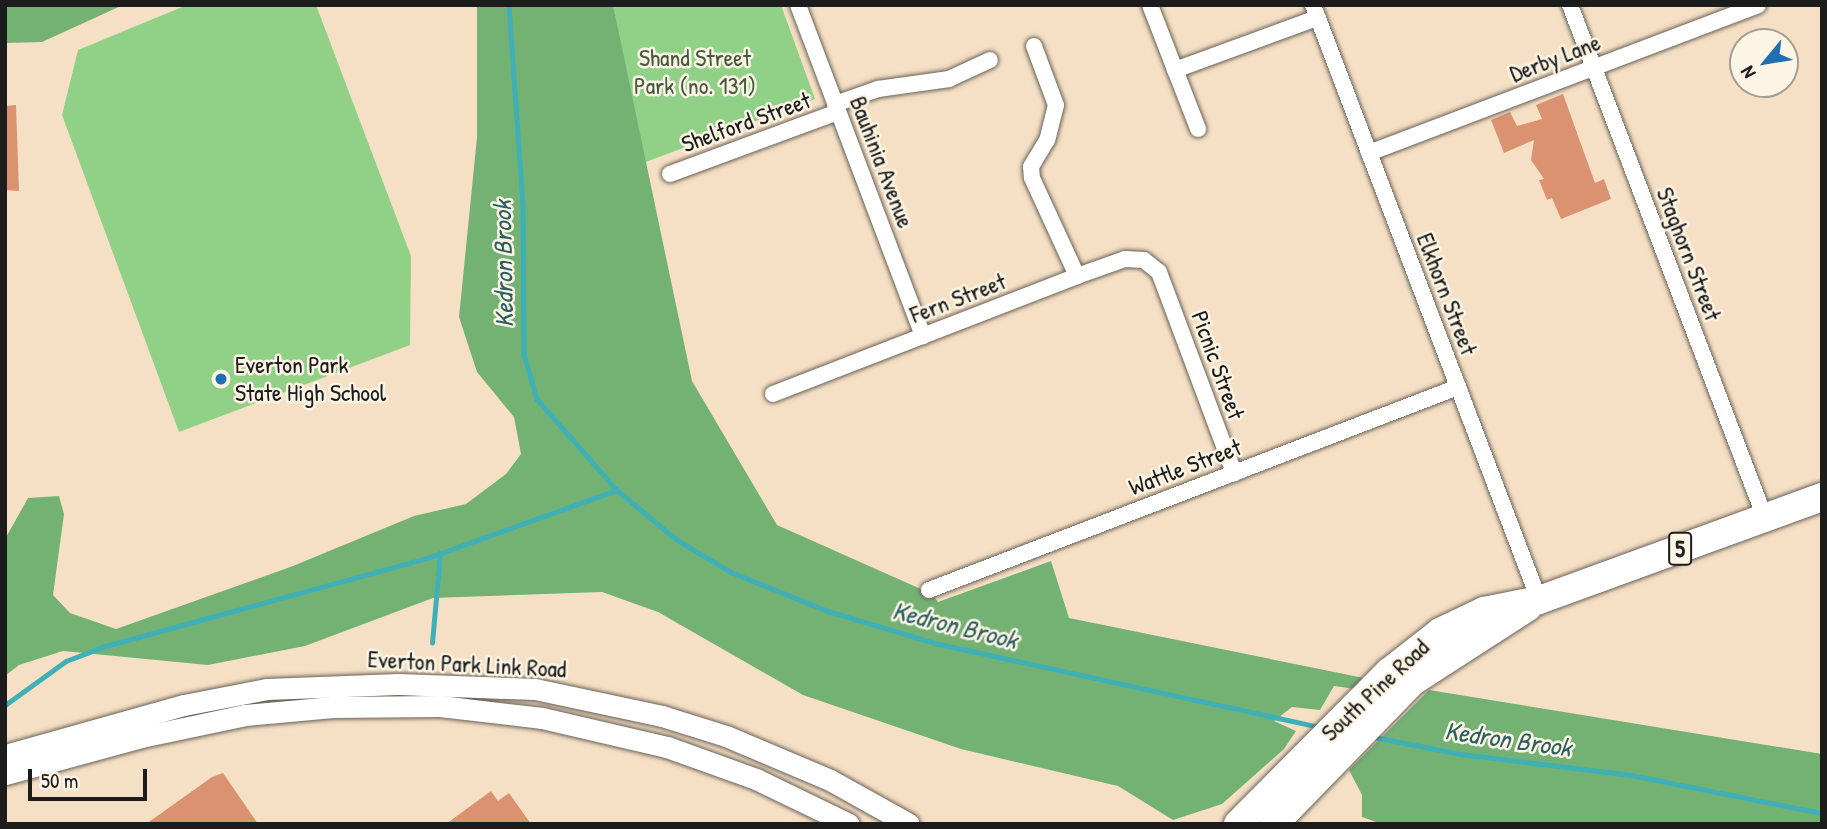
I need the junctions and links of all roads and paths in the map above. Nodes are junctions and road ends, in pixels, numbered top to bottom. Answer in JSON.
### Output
{"nodes":[{"id":1,"x":798,"y":5,"type":"edge"},
{"id":2,"x":1150,"y":5,"type":"edge"},
{"id":3,"x":1570,"y":5,"type":"edge"},
{"id":4,"x":1758,"y":5,"type":"edge"},
{"id":5,"x":1315,"y":11,"type":"edge"},
{"id":6,"x":1034,"y":46,"type":"dead end"},
{"id":7,"x":990,"y":60,"type":"dead end"},
{"id":8,"x":1594,"y":68,"type":"junction"},
{"id":9,"x":1175,"y":70,"type":"junction"},
{"id":10,"x":837,"y":108,"type":"junction"},
{"id":11,"x":1198,"y":129,"type":"dead end"},
{"id":12,"x":1369,"y":153,"type":"junction"},
{"id":13,"x":670,"y":174,"type":"dead end"},
{"id":14,"x":1159,"y":272,"type":"joint"},
{"id":15,"x":1077,"y":276,"type":"junction"},
{"id":16,"x":923,"y":336,"type":"junction"},
{"id":17,"x":1458,"y":387,"type":"junction"},
{"id":18,"x":773,"y":394,"type":"dead end"},
{"id":19,"x":1234,"y":473,"type":"junction"},
{"id":20,"x":1822,"y":497,"type":"edge"},
{"id":21,"x":1765,"y":518,"type":"junction"},
{"id":22,"x":929,"y":590,"type":"dead end"},
{"id":23,"x":1539,"y":600,"type":"junction"},
{"id":24,"x":1385,"y":692,"type":"junction"},
{"id":25,"x":5,"y":755,"type":"edge"},
{"id":26,"x":5,"y":774,"type":"edge"},
{"id":27,"x":849,"y":824,"type":"edge"},
{"id":28,"x":909,"y":824,"type":"edge"},
{"id":29,"x":1238,"y":824,"type":"edge"},
{"id":30,"x":1274,"y":824,"type":"edge"}],
"edges":[{"from":1,"to":10,"type":"street","name":"Bauhinia Avenue"},
{"from":2,"to":9,"type":"street"},
{"from":3,"to":8,"type":"street","name":"Staghorn Street"},
{"from":4,"to":8,"type":"street","name":"Derby Lane"},
{"from":5,"to":9,"type":"street"},
{"from":5,"to":12,"type":"street","name":"Elkhorn Street"},
{"from":6,"to":15,"type":"street"},
{"from":7,"to":10,"type":"street","name":"Shelford Street"},
{"from":8,"to":12,"type":"street","name":"Derby Lane"},
{"from":8,"to":21,"type":"street","name":"Staghorn Street"},
{"from":9,"to":11,"type":"street"},
{"from":10,"to":13,"type":"street","name":"Shelford Street"},
{"from":10,"to":16,"type":"street","name":"Bauhinia Avenue"},
{"from":12,"to":17,"type":"street","name":"Elkhorn Street"},
{"from":14,"to":15,"type":"street","name":"Fern Street"},
{"from":14,"to":19,"type":"street","name":"Picnic Street"},
{"from":15,"to":16,"type":"street","name":"Fern Street"},
{"from":16,"to":18,"type":"street","name":"Fern Street"},
{"from":17,"to":19,"type":"street","name":"Wattle Street"},
{"from":17,"to":23,"type":"street","name":"Elkhorn Street"},
{"from":19,"to":22,"type":"street","name":"Wattle Street"},
{"from":20,"to":21,"type":"highway","name":"South Pine Road","number":"5"},
{"from":21,"to":23,"type":"highway","name":"South Pine Road","number":"5"},
{"from":23,"to":24,"type":"highway","name":"South Pine Road","number":"5"},
{"from":24,"to":29,"type":"highway","name":"South Pine Road","number":"5"},
{"from":24,"to":30,"type":"highway","name":"South Pine Road","number":"5"},
{"from":25,"to":28,"type":"main road","name":"Everton Park Link Road"},
{"from":26,"to":27,"type":"main road","name":"Everton Park Link Road"}]}
